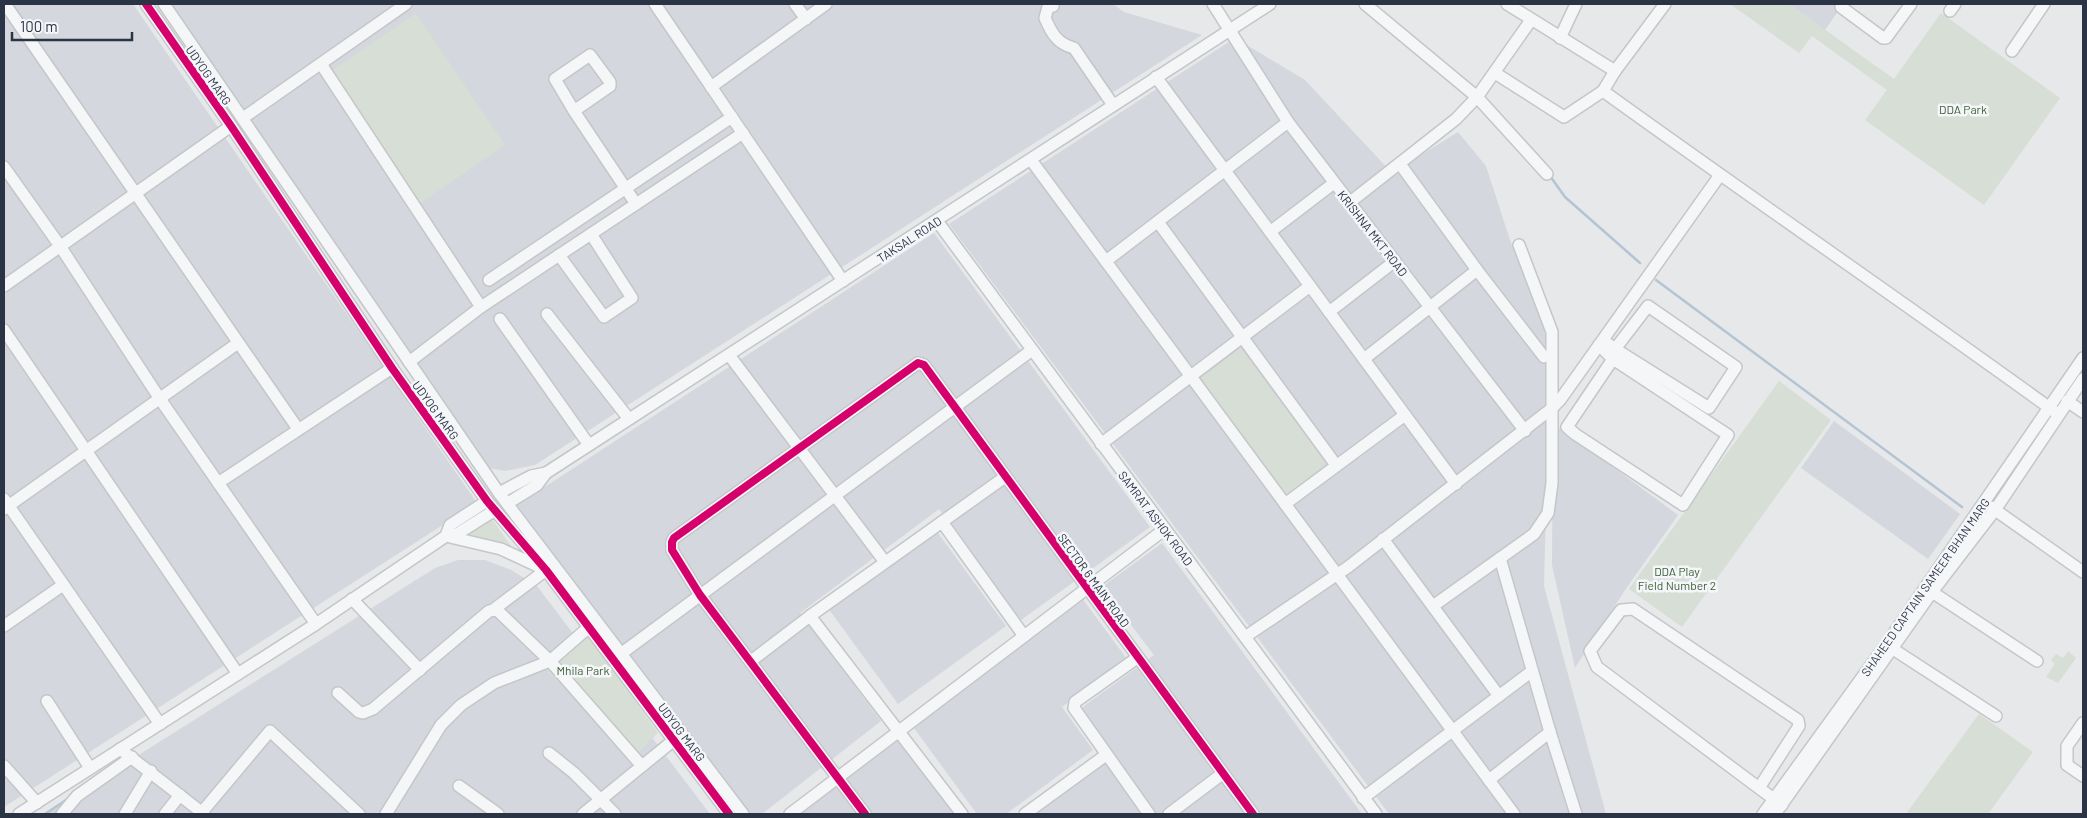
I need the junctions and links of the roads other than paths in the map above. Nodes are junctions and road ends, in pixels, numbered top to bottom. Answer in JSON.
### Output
{"nodes":[{"id":1,"x":5,"y":4,"type":"edge"},
{"id":2,"x":146,"y":4,"type":"edge"},
{"id":3,"x":164,"y":4,"type":"edge"},
{"id":4,"x":406,"y":4,"type":"edge"},
{"id":5,"x":655,"y":4,"type":"edge"},
{"id":6,"x":795,"y":4,"type":"edge"},
{"id":7,"x":826,"y":4,"type":"edge"},
{"id":8,"x":1052,"y":4,"type":"edge"},
{"id":9,"x":1213,"y":4,"type":"edge"},
{"id":10,"x":1270,"y":4,"type":"edge"},
{"id":11,"x":1365,"y":4,"type":"edge"},
{"id":12,"x":1576,"y":4,"type":"edge"},
{"id":13,"x":1665,"y":4,"type":"edge"},
{"id":14,"x":1911,"y":4,"type":"edge"},
{"id":15,"x":2044,"y":4,"type":"edge"},
{"id":16,"x":1511,"y":5,"type":"edge"},
{"id":17,"x":1841,"y":7,"type":"dead end"},
{"id":18,"x":806,"y":19,"type":"junction"},
{"id":19,"x":1531,"y":20,"type":"junction"},
{"id":20,"x":1229,"y":30,"type":"junction"},
{"id":21,"x":1560,"y":38,"type":"junction"},
{"id":22,"x":2012,"y":51,"type":"dead end"},
{"id":23,"x":321,"y":64,"type":"junction"},
{"id":24,"x":1615,"y":72,"type":"junction"},
{"id":25,"x":1495,"y":73,"type":"junction"},
{"id":26,"x":1156,"y":77,"type":"junction"},
{"id":27,"x":711,"y":87,"type":"junction"},
{"id":28,"x":1603,"y":91,"type":"junction"},
{"id":29,"x":1477,"y":97,"type":"junction"},
{"id":30,"x":1114,"y":105,"type":"junction"},
{"id":31,"x":574,"y":112,"type":"junction"},
{"id":32,"x":732,"y":117,"type":"junction"},
{"id":33,"x":243,"y":118,"type":"junction"},
{"id":34,"x":1288,"y":122,"type":"junction"},
{"id":35,"x":231,"y":126,"type":"junction"},
{"id":36,"x":743,"y":133,"type":"junction"},
{"id":37,"x":1031,"y":160,"type":"junction"},
{"id":38,"x":1400,"y":164,"type":"junction"},
{"id":39,"x":4,"y":167,"type":"edge"},
{"id":40,"x":1226,"y":172,"type":"junction"},
{"id":41,"x":1547,"y":174,"type":"dead end"},
{"id":42,"x":1720,"y":175,"type":"junction"},
{"id":43,"x":1334,"y":183,"type":"junction"},
{"id":44,"x":627,"y":188,"type":"junction"},
{"id":45,"x":136,"y":195,"type":"junction"},
{"id":46,"x":1349,"y":203,"type":"junction"},
{"id":47,"x":636,"y":204,"type":"junction"},
{"id":48,"x":937,"y":222,"type":"junction"},
{"id":49,"x":1158,"y":222,"type":"junction"},
{"id":50,"x":1270,"y":232,"type":"junction"},
{"id":51,"x":591,"y":234,"type":"junction"},
{"id":52,"x":1519,"y":245,"type":"dead end"},
{"id":53,"x":60,"y":246,"type":"junction"},
{"id":54,"x":559,"y":255,"type":"junction"},
{"id":55,"x":1106,"y":261,"type":"junction"},
{"id":56,"x":1395,"y":261,"type":"junction"},
{"id":57,"x":1477,"y":270,"type":"junction"},
{"id":58,"x":489,"y":280,"type":"dead end"},
{"id":59,"x":843,"y":281,"type":"junction"},
{"id":60,"x":4,"y":286,"type":"edge"},
{"id":61,"x":1310,"y":286,"type":"junction"},
{"id":62,"x":481,"y":307,"type":"junction"},
{"id":63,"x":1430,"y":307,"type":"junction"},
{"id":64,"x":1329,"y":312,"type":"junction"},
{"id":65,"x":547,"y":314,"type":"dead end"},
{"id":66,"x":500,"y":319,"type":"dead end"},
{"id":67,"x":4,"y":330,"type":"edge"},
{"id":68,"x":1242,"y":337,"type":"junction"},
{"id":69,"x":238,"y":343,"type":"junction"},
{"id":70,"x":1601,"y":343,"type":"junction"},
{"id":71,"x":1032,"y":350,"type":"junction"},
{"id":72,"x":1614,"y":354,"type":"junction"},
{"id":73,"x":729,"y":355,"type":"junction"},
{"id":74,"x":1544,"y":356,"type":"dead end"},
{"id":75,"x":2083,"y":358,"type":"edge"},
{"id":76,"x":1364,"y":359,"type":"junction"},
{"id":77,"x":409,"y":362,"type":"junction"},
{"id":78,"x":392,"y":368,"type":"junction"},
{"id":79,"x":1191,"y":376,"type":"junction"},
{"id":80,"x":2083,"y":379,"type":"edge"},
{"id":81,"x":160,"y":398,"type":"junction"},
{"id":82,"x":2067,"y":401,"type":"junction"},
{"id":83,"x":2048,"y":407,"type":"junction"},
{"id":84,"x":954,"y":408,"type":"junction"},
{"id":85,"x":1550,"y":410,"type":"junction"},
{"id":86,"x":2083,"y":412,"type":"edge"},
{"id":87,"x":2058,"y":414,"type":"junction"},
{"id":88,"x":1405,"y":415,"type":"junction"},
{"id":89,"x":629,"y":419,"type":"junction"},
{"id":90,"x":298,"y":429,"type":"junction"},
{"id":91,"x":1525,"y":431,"type":"junction"},
{"id":92,"x":1101,"y":444,"type":"junction"},
{"id":93,"x":589,"y":445,"type":"junction"},
{"id":94,"x":800,"y":449,"type":"junction"},
{"id":95,"x":86,"y":451,"type":"junction"},
{"id":96,"x":1336,"y":465,"type":"junction"},
{"id":97,"x":484,"y":471,"type":"junction"},
{"id":98,"x":546,"y":473,"type":"junction"},
{"id":99,"x":531,"y":476,"type":"junction"},
{"id":100,"x":1005,"y":477,"type":"junction"},
{"id":101,"x":218,"y":483,"type":"junction"},
{"id":102,"x":1456,"y":484,"type":"junction"},
{"id":103,"x":499,"y":493,"type":"junction"},
{"id":104,"x":835,"y":496,"type":"junction"},
{"id":105,"x":487,"y":501,"type":"junction"},
{"id":106,"x":1985,"y":502,"type":"junction"},
{"id":107,"x":508,"y":503,"type":"junction"},
{"id":108,"x":1285,"y":504,"type":"junction"},
{"id":109,"x":5,"y":505,"type":"edge"},
{"id":110,"x":495,"y":510,"type":"junction"},
{"id":111,"x":1995,"y":510,"type":"junction"},
{"id":112,"x":942,"y":522,"type":"junction"},
{"id":113,"x":1165,"y":529,"type":"junction"},
{"id":114,"x":446,"y":536,"type":"junction"},
{"id":115,"x":1383,"y":539,"type":"junction"},
{"id":116,"x":1500,"y":558,"type":"junction"},
{"id":117,"x":885,"y":562,"type":"junction"},
{"id":118,"x":546,"y":570,"type":"junction"},
{"id":119,"x":2083,"y":572,"type":"edge"},
{"id":120,"x":1337,"y":574,"type":"junction"},
{"id":121,"x":63,"y":585,"type":"junction"},
{"id":122,"x":1087,"y":589,"type":"junction"},
{"id":123,"x":1932,"y":592,"type":"junction"},
{"id":124,"x":700,"y":595,"type":"junction"},
{"id":125,"x":352,"y":600,"type":"junction"},
{"id":126,"x":1433,"y":606,"type":"junction"},
{"id":127,"x":493,"y":610,"type":"junction"},
{"id":128,"x":810,"y":616,"type":"junction"},
{"id":129,"x":316,"y":624,"type":"junction"},
{"id":130,"x":4,"y":626,"type":"edge"},
{"id":131,"x":589,"y":627,"type":"junction"},
{"id":132,"x":1024,"y":636,"type":"junction"},
{"id":133,"x":1245,"y":638,"type":"junction"},
{"id":134,"x":1893,"y":648,"type":"junction"},
{"id":135,"x":622,"y":653,"type":"junction"},
{"id":136,"x":1137,"y":658,"type":"junction"},
{"id":137,"x":550,"y":661,"type":"junction"},
{"id":138,"x":751,"y":661,"type":"junction"},
{"id":139,"x":2037,"y":661,"type":"dead end"},
{"id":140,"x":420,"y":670,"type":"junction"},
{"id":141,"x":1532,"y":671,"type":"junction"},
{"id":142,"x":238,"y":674,"type":"junction"},
{"id":143,"x":338,"y":693,"type":"dead end"},
{"id":144,"x":1499,"y":696,"type":"junction"},
{"id":145,"x":47,"y":701,"type":"dead end"},
{"id":146,"x":1850,"y":702,"type":"junction"},
{"id":147,"x":1996,"y":716,"type":"dead end"},
{"id":148,"x":2083,"y":723,"type":"edge"},
{"id":149,"x":160,"y":724,"type":"junction"},
{"id":150,"x":1453,"y":731,"type":"junction"},
{"id":151,"x":899,"y":732,"type":"junction"},
{"id":152,"x":1550,"y":732,"type":"junction"},
{"id":153,"x":674,"y":740,"type":"junction"},
{"id":154,"x":120,"y":749,"type":"junction"},
{"id":155,"x":549,"y":752,"type":"dead end"},
{"id":156,"x":1106,"y":755,"type":"junction"},
{"id":157,"x":132,"y":757,"type":"junction"},
{"id":158,"x":4,"y":766,"type":"edge"},
{"id":159,"x":642,"y":766,"type":"junction"},
{"id":160,"x":90,"y":768,"type":"junction"},
{"id":161,"x":151,"y":771,"type":"junction"},
{"id":162,"x":1222,"y":774,"type":"junction"},
{"id":163,"x":2083,"y":776,"type":"edge"},
{"id":164,"x":838,"y":778,"type":"junction"},
{"id":165,"x":1489,"y":780,"type":"junction"},
{"id":166,"x":459,"y":786,"type":"dead end"},
{"id":167,"x":1759,"y":788,"type":"junction"},
{"id":168,"x":180,"y":795,"type":"junction"},
{"id":169,"x":1363,"y":798,"type":"junction"},
{"id":170,"x":600,"y":799,"type":"junction"},
{"id":171,"x":37,"y":803,"type":"junction"},
{"id":172,"x":1777,"y":806,"type":"edge"},
{"id":173,"x":203,"y":813,"type":"edge"},
{"id":174,"x":19,"y":814,"type":"edge"},
{"id":175,"x":62,"y":814,"type":"edge"},
{"id":176,"x":125,"y":814,"type":"edge"},
{"id":177,"x":165,"y":814,"type":"edge"},
{"id":178,"x":359,"y":814,"type":"edge"},
{"id":179,"x":386,"y":814,"type":"edge"},
{"id":180,"x":498,"y":814,"type":"edge"},
{"id":181,"x":583,"y":814,"type":"edge"},
{"id":182,"x":615,"y":814,"type":"edge"},
{"id":183,"x":729,"y":814,"type":"edge"},
{"id":184,"x":743,"y":814,"type":"edge"},
{"id":185,"x":790,"y":814,"type":"edge"},
{"id":186,"x":865,"y":814,"type":"edge"},
{"id":187,"x":962,"y":814,"type":"edge"},
{"id":188,"x":1025,"y":814,"type":"edge"},
{"id":189,"x":1148,"y":814,"type":"edge"},
{"id":190,"x":1169,"y":814,"type":"edge"},
{"id":191,"x":1253,"y":814,"type":"edge"},
{"id":192,"x":1376,"y":814,"type":"edge"},
{"id":193,"x":1514,"y":814,"type":"edge"},
{"id":194,"x":1576,"y":814,"type":"edge"},
{"id":195,"x":1764,"y":814,"type":"edge"}],
"edges":[{"from":1,"to":45,"type":"street"},
{"from":2,"to":35,"type":"street","name":"UDYOG MARG"},
{"from":3,"to":33,"type":"street","name":"UDYOG MARG"},
{"from":4,"to":23,"type":"street"},
{"from":5,"to":27,"type":"street"},
{"from":6,"to":18,"type":"street"},
{"from":7,"to":18,"type":"street"},
{"from":8,"to":30,"type":"street"},
{"from":9,"to":20,"type":"street","name":"KRISHNA MKT ROAD"},
{"from":10,"to":20,"type":"street","name":"TAKSAL ROAD"},
{"from":11,"to":29,"type":"street"},
{"from":12,"to":21,"type":"street"},
{"from":13,"to":24,"type":"street"},
{"from":14,"to":17,"type":"street"},
{"from":15,"to":22,"type":"street"},
{"from":16,"to":19,"type":"street"},
{"from":18,"to":27,"type":"street"},
{"from":19,"to":21,"type":"street"},
{"from":19,"to":25,"type":"street"},
{"from":20,"to":26,"type":"street","name":"TAKSAL ROAD"},
{"from":20,"to":34,"type":"street","name":"KRISHNA MKT ROAD"},
{"from":21,"to":24,"type":"street"},
{"from":23,"to":33,"type":"street"},
{"from":23,"to":62,"type":"street"},
{"from":24,"to":28,"type":"street"},
{"from":25,"to":28,"type":"street"},
{"from":25,"to":29,"type":"street"},
{"from":26,"to":30,"type":"street","name":"TAKSAL ROAD"},
{"from":26,"to":40,"type":"street"},
{"from":27,"to":32,"type":"street"},
{"from":28,"to":42,"type":"street"},
{"from":29,"to":38,"type":"street"},
{"from":29,"to":41,"type":"street"},
{"from":30,"to":37,"type":"street","name":"TAKSAL ROAD"},
{"from":31,"to":31,"type":"street"},
{"from":31,"to":44,"type":"street"},
{"from":32,"to":36,"type":"street"},
{"from":32,"to":44,"type":"street"},
{"from":33,"to":77,"type":"street","name":"UDYOG MARG"},
{"from":34,"to":40,"type":"street"},
{"from":34,"to":43,"type":"street","name":"KRISHNA MKT ROAD"},
{"from":35,"to":45,"type":"street"},
{"from":35,"to":78,"type":"street","name":"UDYOG MARG"},
{"from":36,"to":47,"type":"street"},
{"from":36,"to":59,"type":"street"},
{"from":37,"to":48,"type":"street","name":"TAKSAL ROAD"},
{"from":37,"to":55,"type":"street"},
{"from":38,"to":46,"type":"street"},
{"from":38,"to":57,"type":"street"},
{"from":39,"to":53,"type":"street"},
{"from":40,"to":49,"type":"street"},
{"from":40,"to":50,"type":"street"},
{"from":42,"to":70,"type":"street"},
{"from":42,"to":83,"type":"street"},
{"from":43,"to":46,"type":"street","name":"KRISHNA MKT ROAD"},
{"from":43,"to":50,"type":"street"},
{"from":44,"to":47,"type":"street"},
{"from":44,"to":58,"type":"street"},
{"from":45,"to":53,"type":"street"},
{"from":45,"to":69,"type":"street"},
{"from":46,"to":56,"type":"street","name":"KRISHNA MKT ROAD"},
{"from":47,"to":51,"type":"street"},
{"from":48,"to":59,"type":"street","name":"TAKSAL ROAD"},
{"from":48,"to":71,"type":"street","name":"SAMRAT ASHOK ROAD"},
{"from":49,"to":55,"type":"street"},
{"from":49,"to":68,"type":"street"},
{"from":50,"to":61,"type":"street"},
{"from":51,"to":54,"type":"street"},
{"from":51,"to":54,"type":"street"},
{"from":52,"to":85,"type":"street"},
{"from":53,"to":60,"type":"street"},
{"from":53,"to":81,"type":"street"},
{"from":54,"to":62,"type":"street"},
{"from":55,"to":79,"type":"street"},
{"from":56,"to":63,"type":"street","name":"KRISHNA MKT ROAD"},
{"from":56,"to":64,"type":"street"},
{"from":57,"to":63,"type":"street"},
{"from":57,"to":74,"type":"street"},
{"from":59,"to":73,"type":"street","name":"TAKSAL ROAD"},
{"from":61,"to":64,"type":"street"},
{"from":61,"to":68,"type":"street"},
{"from":62,"to":77,"type":"street"},
{"from":63,"to":76,"type":"street"},
{"from":63,"to":91,"type":"street","name":"KRISHNA MKT ROAD"},
{"from":64,"to":76,"type":"street"},
{"from":65,"to":89,"type":"street"},
{"from":66,"to":93,"type":"street"},
{"from":67,"to":95,"type":"street"},
{"from":68,"to":79,"type":"street"},
{"from":68,"to":96,"type":"street"},
{"from":69,"to":81,"type":"street"},
{"from":69,"to":90,"type":"street"},
{"from":70,"to":72,"type":"street"},
{"from":70,"to":85,"type":"street"},
{"from":71,"to":84,"type":"street"},
{"from":71,"to":92,"type":"street","name":"SAMRAT ASHOK ROAD"},
{"from":72,"to":72,"type":"street"},
{"from":72,"to":72,"type":"street"},
{"from":73,"to":89,"type":"street","name":"TAKSAL ROAD"},
{"from":73,"to":94,"type":"street"},
{"from":75,"to":83,"type":"street","name":"SHAHEED CAPTAIN SAMEER BHAN MARG"},
{"from":76,"to":88,"type":"street"},
{"from":77,"to":97,"type":"street","name":"UDYOG MARG"},
{"from":78,"to":90,"type":"street"},
{"from":78,"to":105,"type":"street","name":"UDYOG MARG"},
{"from":79,"to":92,"type":"street"},
{"from":79,"to":108,"type":"street"},
{"from":80,"to":82,"type":"street","name":"SHAHEED CAPTAIN SAMEER BHAN MARG"},
{"from":81,"to":95,"type":"street"},
{"from":81,"to":101,"type":"street"},
{"from":82,"to":86,"type":"street"},
{"from":82,"to":87,"type":"street","name":"SHAHEED CAPTAIN SAMEER BHAN MARG"},
{"from":83,"to":87,"type":"street"},
{"from":83,"to":106,"type":"street","name":"SHAHEED CAPTAIN SAMEER BHAN MARG"},
{"from":84,"to":94,"type":"street","name":"SECTOR 6 MAIN ROAD"},
{"from":84,"to":100,"type":"street","name":"SECTOR 6 MAIN ROAD"},
{"from":84,"to":104,"type":"street"},
{"from":85,"to":91,"type":"street"},
{"from":85,"to":116,"type":"street"},
{"from":87,"to":111,"type":"street","name":"SHAHEED CAPTAIN SAMEER BHAN MARG"},
{"from":88,"to":96,"type":"street"},
{"from":88,"to":102,"type":"street"},
{"from":89,"to":93,"type":"street","name":"TAKSAL ROAD"},
{"from":90,"to":101,"type":"street"},
{"from":91,"to":102,"type":"street"},
{"from":92,"to":113,"type":"street","name":"SAMRAT ASHOK ROAD"},
{"from":93,"to":98,"type":"street","name":"TAKSAL ROAD"},
{"from":94,"to":104,"type":"street"},
{"from":94,"to":124,"type":"street"},
{"from":95,"to":109,"type":"street"},
{"from":95,"to":142,"type":"street"},
{"from":96,"to":108,"type":"street"},
{"from":97,"to":99,"type":"street"},
{"from":97,"to":103,"type":"street","name":"UDYOG MARG"},
{"from":98,"to":99,"type":"street","name":"TAKSAL ROAD"},
{"from":98,"to":107,"type":"street","name":"TAKSAL ROAD"},
{"from":99,"to":103,"type":"street","name":"TAKSAL ROAD"},
{"from":100,"to":112,"type":"street"},
{"from":100,"to":122,"type":"street","name":"SECTOR 6 MAIN ROAD"},
{"from":101,"to":129,"type":"street"},
{"from":102,"to":115,"type":"street"},
{"from":103,"to":107,"type":"street","name":"UDYOG MARG"},
{"from":104,"to":117,"type":"street"},
{"from":104,"to":124,"type":"street"},
{"from":105,"to":110,"type":"street","name":"UDYOG MARG"},
{"from":105,"to":114,"type":"street"},
{"from":106,"to":111,"type":"street"},
{"from":106,"to":146,"type":"street","name":"SHAHEED CAPTAIN SAMEER BHAN MARG"},
{"from":107,"to":135,"type":"street","name":"UDYOG MARG"},
{"from":108,"to":120,"type":"street"},
{"from":109,"to":121,"type":"street"},
{"from":110,"to":114,"type":"street"},
{"from":110,"to":118,"type":"street","name":"UDYOG MARG"},
{"from":111,"to":119,"type":"street"},
{"from":111,"to":123,"type":"street","name":"SHAHEED CAPTAIN SAMEER BHAN MARG"},
{"from":112,"to":117,"type":"street"},
{"from":112,"to":132,"type":"street"},
{"from":113,"to":122,"type":"street"},
{"from":113,"to":133,"type":"street","name":"SAMRAT ASHOK ROAD"},
{"from":114,"to":118,"type":"street"},
{"from":114,"to":125,"type":"street"},
{"from":115,"to":120,"type":"street"},
{"from":115,"to":126,"type":"street"},
{"from":116,"to":126,"type":"street"},
{"from":116,"to":141,"type":"street"},
{"from":117,"to":128,"type":"street"},
{"from":118,"to":127,"type":"street"},
{"from":118,"to":131,"type":"street","name":"UDYOG MARG"},
{"from":120,"to":133,"type":"street"},
{"from":120,"to":150,"type":"street"},
{"from":121,"to":130,"type":"street"},
{"from":121,"to":149,"type":"street"},
{"from":122,"to":132,"type":"street"},
{"from":122,"to":136,"type":"street","name":"SECTOR 6 MAIN ROAD"},
{"from":123,"to":134,"type":"street","name":"SHAHEED CAPTAIN SAMEER BHAN MARG"},
{"from":123,"to":139,"type":"street"},
{"from":124,"to":135,"type":"street"},
{"from":124,"to":138,"type":"street"},
{"from":125,"to":129,"type":"street"},
{"from":125,"to":140,"type":"street"},
{"from":126,"to":144,"type":"street"},
{"from":127,"to":137,"type":"street"},
{"from":127,"to":140,"type":"street"},
{"from":128,"to":138,"type":"street"},
{"from":128,"to":151,"type":"street"},
{"from":129,"to":142,"type":"street"},
{"from":131,"to":137,"type":"street"},
{"from":131,"to":153,"type":"street","name":"UDYOG MARG"},
{"from":132,"to":151,"type":"street"},
{"from":133,"to":169,"type":"street","name":"SAMRAT ASHOK ROAD"},
{"from":134,"to":146,"type":"street","name":"SHAHEED CAPTAIN SAMEER BHAN MARG"},
{"from":134,"to":147,"type":"street"},
{"from":135,"to":184,"type":"street","name":"UDYOG MARG"},
{"from":136,"to":156,"type":"street"},
{"from":136,"to":162,"type":"street","name":"SECTOR 6 MAIN ROAD"},
{"from":137,"to":159,"type":"street"},
{"from":137,"to":179,"type":"street"},
{"from":138,"to":164,"type":"street"},
{"from":140,"to":143,"type":"street"},
{"from":141,"to":144,"type":"street"},
{"from":141,"to":152,"type":"street"},
{"from":142,"to":149,"type":"street"},
{"from":144,"to":150,"type":"street"},
{"from":145,"to":160,"type":"street"},
{"from":146,"to":172,"type":"street","name":"SHAHEED CAPTAIN SAMEER BHAN MARG"},
{"from":148,"to":163,"type":"street"},
{"from":149,"to":154,"type":"street"},
{"from":150,"to":165,"type":"street"},
{"from":150,"to":169,"type":"street"},
{"from":151,"to":164,"type":"street"},
{"from":151,"to":187,"type":"street"},
{"from":152,"to":165,"type":"street"},
{"from":152,"to":194,"type":"street"},
{"from":153,"to":159,"type":"street"},
{"from":153,"to":183,"type":"street","name":"UDYOG MARG"},
{"from":154,"to":157,"type":"street"},
{"from":154,"to":160,"type":"street"},
{"from":155,"to":170,"type":"street"},
{"from":156,"to":188,"type":"street"},
{"from":156,"to":189,"type":"street"},
{"from":157,"to":161,"type":"street"},
{"from":157,"to":175,"type":"street"},
{"from":158,"to":171,"type":"street"},
{"from":159,"to":170,"type":"street"},
{"from":160,"to":171,"type":"street"},
{"from":161,"to":168,"type":"street"},
{"from":161,"to":176,"type":"street"},
{"from":162,"to":190,"type":"street"},
{"from":162,"to":191,"type":"street","name":"SECTOR 6 MAIN ROAD"},
{"from":164,"to":185,"type":"street"},
{"from":164,"to":186,"type":"street"},
{"from":165,"to":193,"type":"street"},
{"from":166,"to":180,"type":"street"},
{"from":167,"to":167,"type":"street"},
{"from":167,"to":172,"type":"street"},
{"from":168,"to":173,"type":"street"},
{"from":168,"to":177,"type":"street"},
{"from":169,"to":192,"type":"street","name":"SAMRAT ASHOK ROAD"},
{"from":170,"to":181,"type":"street"},
{"from":170,"to":182,"type":"street"},
{"from":171,"to":174,"type":"street"},
{"from":172,"to":195,"type":"street","name":"SHAHEED CAPTAIN SAMEER BHAN MARG"},
{"from":173,"to":178,"type":"street"}]}
